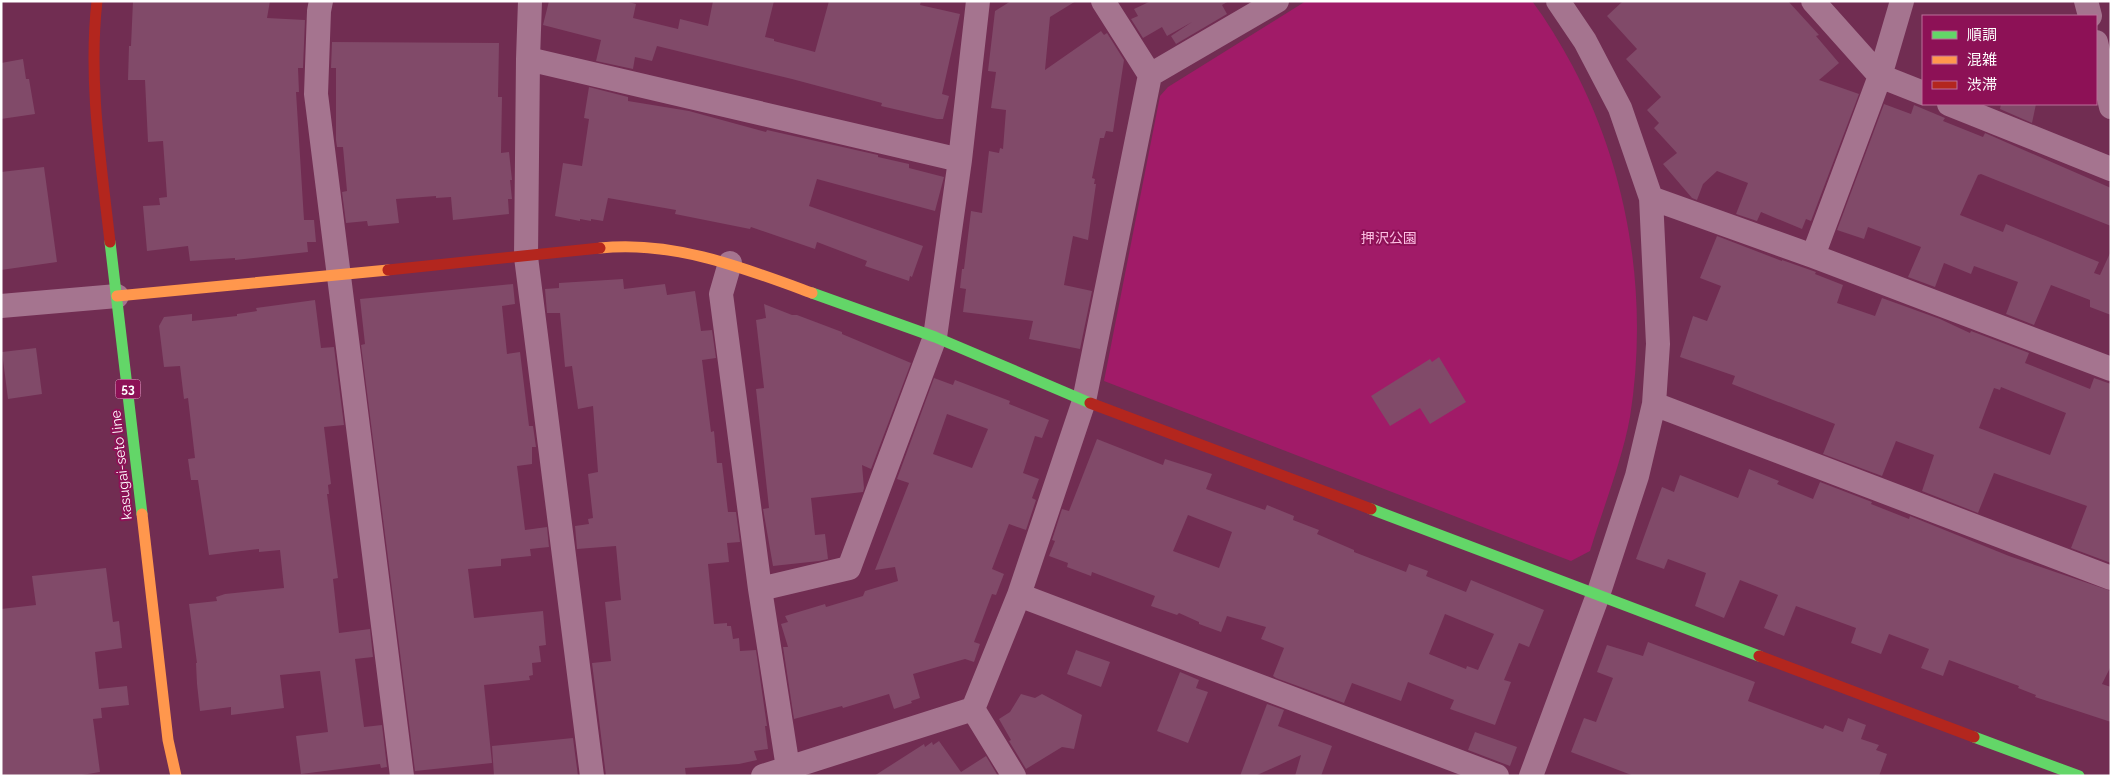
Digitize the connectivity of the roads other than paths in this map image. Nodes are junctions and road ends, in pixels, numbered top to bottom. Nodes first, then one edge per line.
1 (97, 1) edge
2 (322, 1) edge
3 (530, 1) edge
4 (978, 1) edge
5 (1104, 1) edge
6 (1277, 1) edge
7 (1558, 1) edge
8 (1813, 1) edge
9 (1902, 1) edge
10 (2086, 1) edge
11 (2090, 15) edge
12 (2097, 46) edge
13 (528, 59) junction
14 (1150, 75) junction
15 (1880, 76) junction
16 (1922, 93) edge
17 (1951, 105) edge
18 (2111, 107) edge
19 (960, 160) junction
20 (2111, 169) edge
21 (1651, 198) junction
22 (1813, 256) junction
23 (526, 257) junction
24 (730, 263) junction
25 (339, 275) junction
26 (118, 296) junction
27 (1, 306) edge
28 (935, 337) junction
29 (2111, 369) edge
30 (1084, 401) junction
31 (1654, 404) junction
32 (2111, 578) edge
33 (760, 589) junction
34 (1019, 595) junction
35 (1598, 595) junction
36 (973, 710) junction
37 (790, 772) edge
38 (176, 776) edge
39 (402, 776) edge
40 (592, 776) edge
41 (763, 776) edge
42 (1014, 776) edge
43 (1497, 776) edge
44 (1531, 776) edge
45 (2079, 776) edge

1 - 26 street, kasugai-seto line / 53
2 - 25 street
3 - 13 street
4 - 19 street
5 - 14 street
6 - 14 street
7 - 21 street
8 - 15 street
9 - 15 street
10 - 11 street
12 - 18 street
13 - 19 street
13 - 23 street
14 - 30 street
15 - 16 street
15 - 22 street
17 - 20 street
19 - 28 street
21 - 22 street
21 - 31 street
22 - 29 street
23 - 24 street
23 - 25 street
23 - 40 street
24 - 28 street
24 - 33 street
25 - 26 street
25 - 39 street
26 - 27 street
26 - 38 street, kasugai-seto line / 53
28 - 30 street
28 - 33 street
30 - 34 street
30 - 35 street
31 - 32 street
31 - 35 street
33 - 37 street
34 - 36 street
34 - 43 street
35 - 44 street
35 - 45 street
36 - 37 street
36 - 42 street
37 - 41 street

